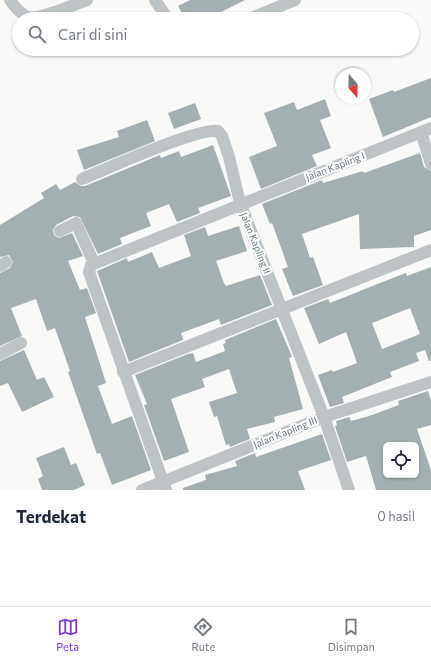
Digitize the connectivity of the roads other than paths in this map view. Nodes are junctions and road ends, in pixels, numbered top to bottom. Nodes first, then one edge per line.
1 (10, 0) edge
2 (87, 0) edge
3 (155, 0) edge
4 (295, 0) edge
5 (21, 12) edge
6 (53, 12) edge
7 (163, 12) edge
8 (266, 12) edge
9 (426, 130) edge
10 (431, 164) edge
11 (82, 179) dead end
12 (240, 203) junction
13 (60, 232) dead end
14 (431, 250) edge
15 (94, 263) junction
16 (281, 308) junction
17 (21, 343) dead end
18 (0, 354) edge
19 (123, 372) junction
20 (431, 384) edge
21 (324, 417) junction
22 (165, 486) edge
23 (142, 490) edge
24 (349, 490) edge

1 - 5 street
2 - 6 street
3 - 7 street
4 - 8 street
9 - 10 street
9 - 12 street, Jalan Kapling I
11 - 12 street, Jalan Kapling II
12 - 15 street, Jalan Kapling I
12 - 16 street, Jalan Kapling II
13 - 15 street
14 - 16 street
15 - 19 street
16 - 19 street
16 - 21 street, Jalan Kapling II
17 - 18 street
19 - 22 street
20 - 21 street, Jalan Kapling III
21 - 22 street, Jalan Kapling III
21 - 24 street, Jalan Kapling II
22 - 23 street, Jalan Kapling III

